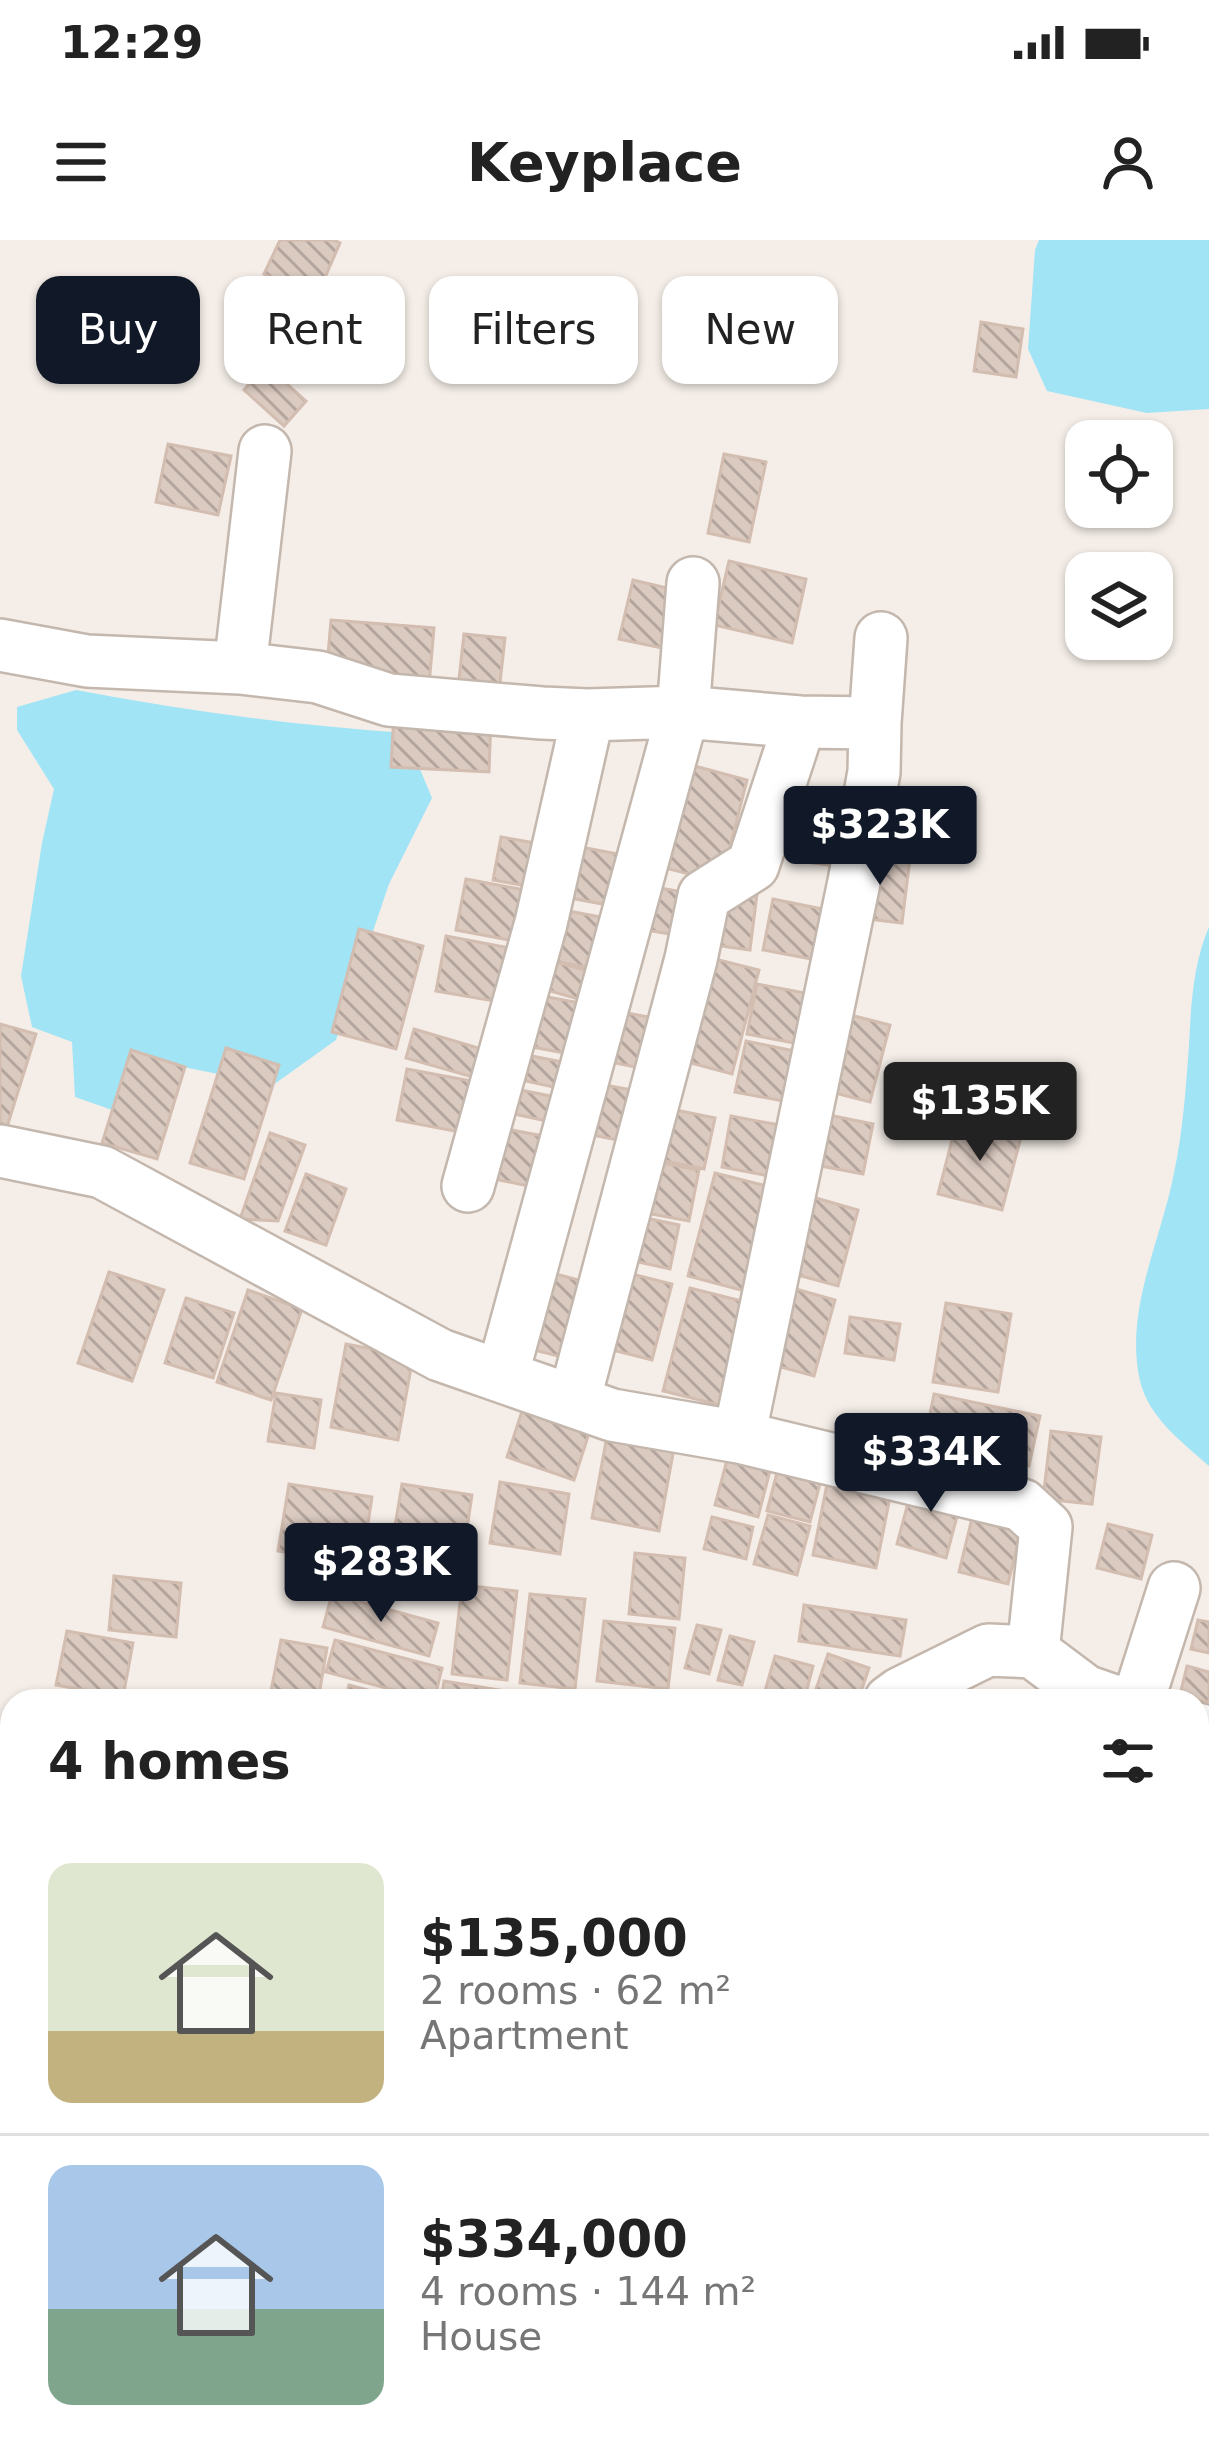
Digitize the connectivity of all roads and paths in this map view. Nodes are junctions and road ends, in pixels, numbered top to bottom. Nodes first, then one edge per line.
1 (265, 451) dead end
2 (692, 583) dead end
3 (880, 638) dead end
4 (0, 645) edge
5 (240, 668) junction
6 (683, 712) junction
7 (588, 715) junction
8 (800, 722) junction
9 (874, 724) junction
10 (0, 1151) edge
11 (468, 1186) dead end
12 (502, 1376) junction
13 (574, 1401) junction
14 (739, 1437) junction
15 (1174, 1588) dead end
16 (1034, 1652) junction
17 (909, 1689) edge
18 (1082, 1689) edge
19 (1142, 1689) edge

1 - 5 street
2 - 6 street
3 - 9 street
4 - 5 street
5 - 7 street
6 - 7 street
6 - 8 street
6 - 12 street
7 - 11 street
8 - 9 street
8 - 13 street
9 - 14 street
10 - 12 street
12 - 13 street
13 - 14 street
14 - 16 street
15 - 19 street
16 - 17 street
16 - 18 street

